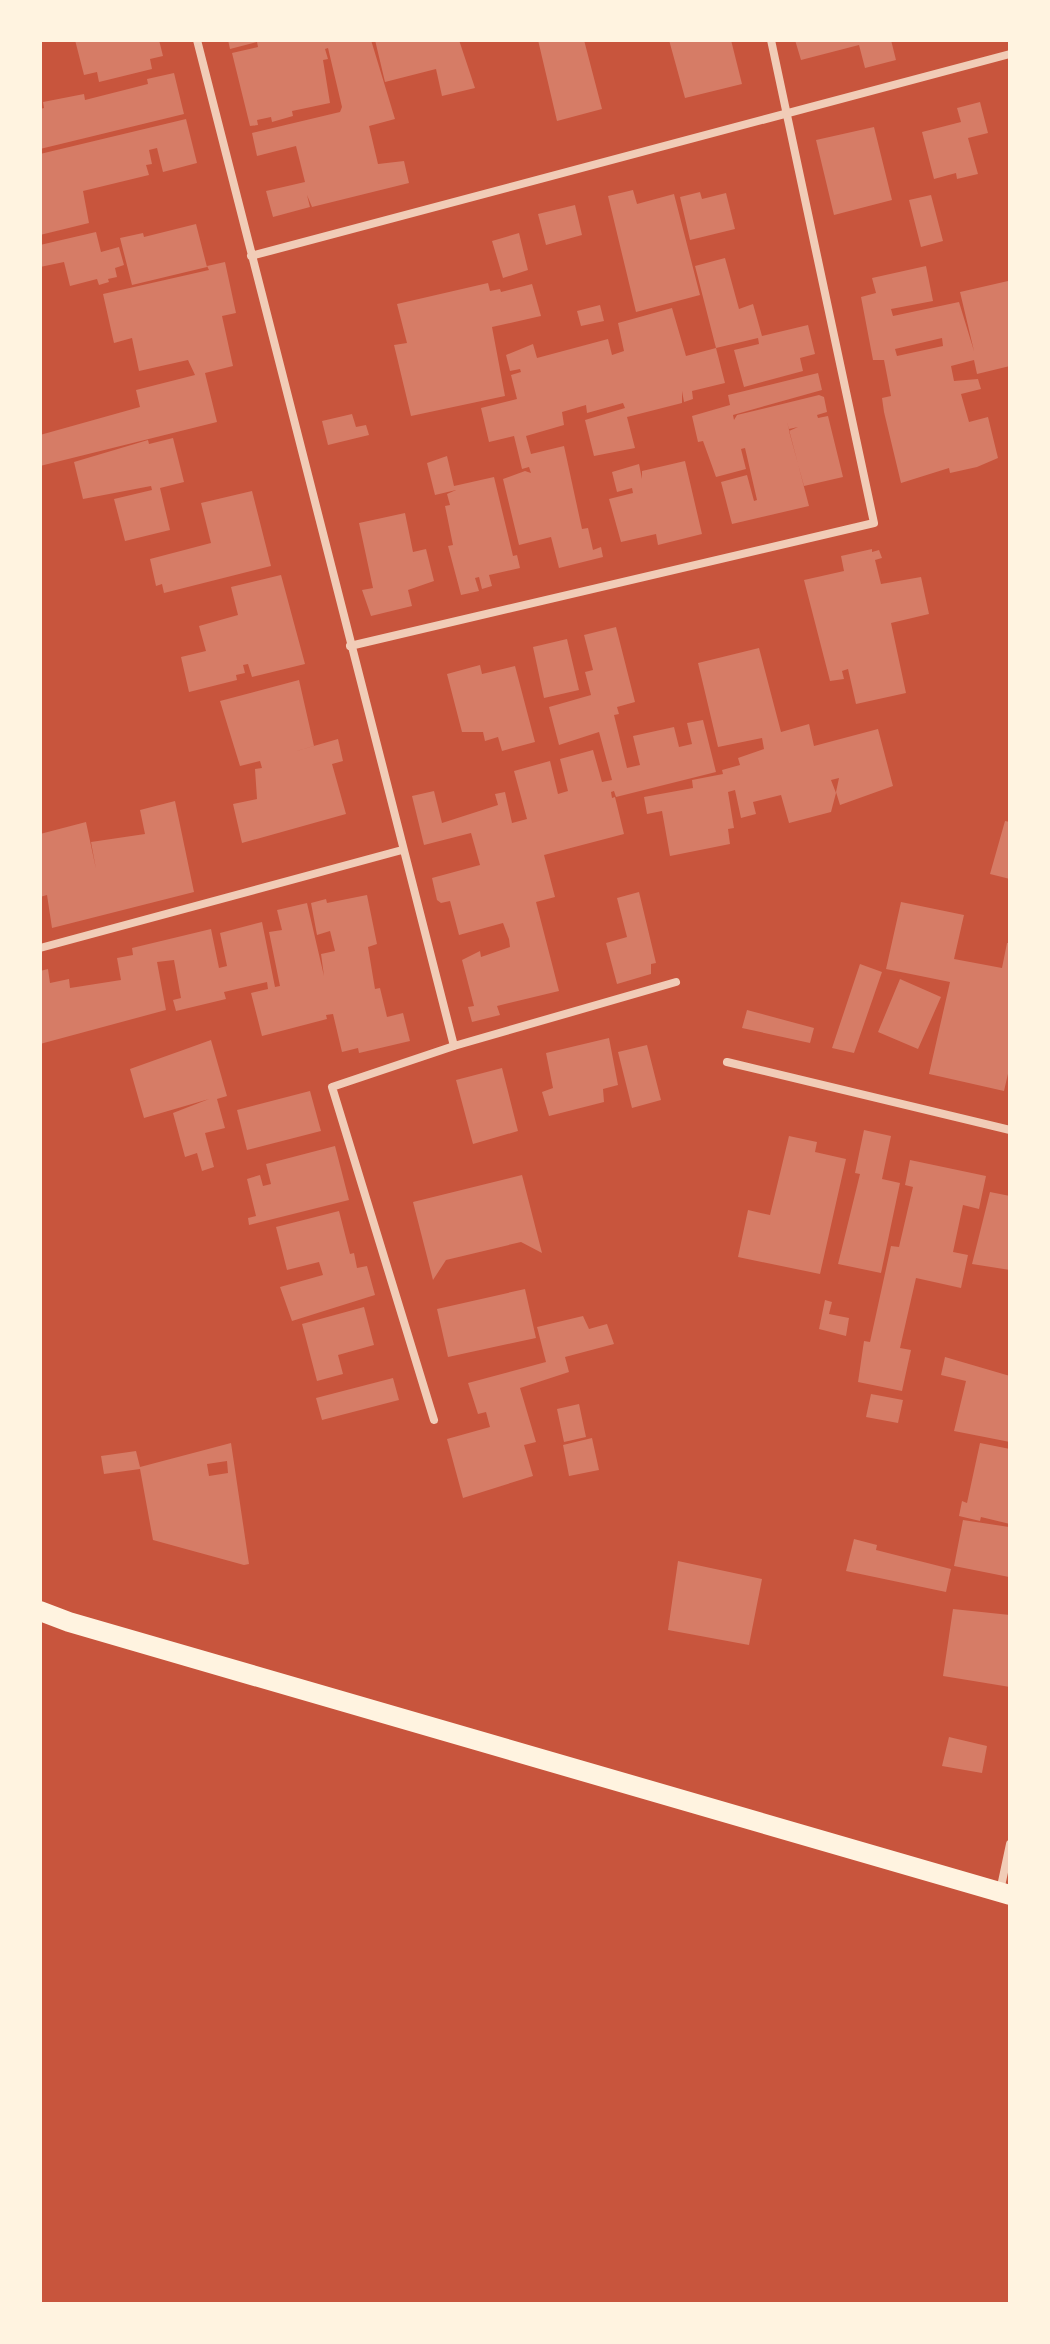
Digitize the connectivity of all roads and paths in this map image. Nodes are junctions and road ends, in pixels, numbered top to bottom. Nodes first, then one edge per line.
1 (197, 40) edge
2 (771, 40) edge
3 (1010, 54) edge
4 (788, 111) junction
5 (251, 256) junction
6 (350, 646) junction
7 (402, 850) junction
8 (40, 948) edge
9 (676, 982) dead end
10 (454, 1046) junction
11 (727, 1062) dead end
12 (1010, 1130) edge
13 (434, 1420) dead end
14 (40, 1611) edge
15 (69, 1622) junction
16 (40, 1625) edge
17 (1010, 1844) edge
18 (1005, 1893) edge

1 - 5 street
2 - 4 street
3 - 4 street
4 - 5 street
4 - 6 street
5 - 6 street
6 - 7 street
7 - 8 street
7 - 10 street
9 - 10 street
10 - 13 street
11 - 12 street
14 - 15 main road
15 - 16 main road
15 - 18 main road
17 - 18 street

